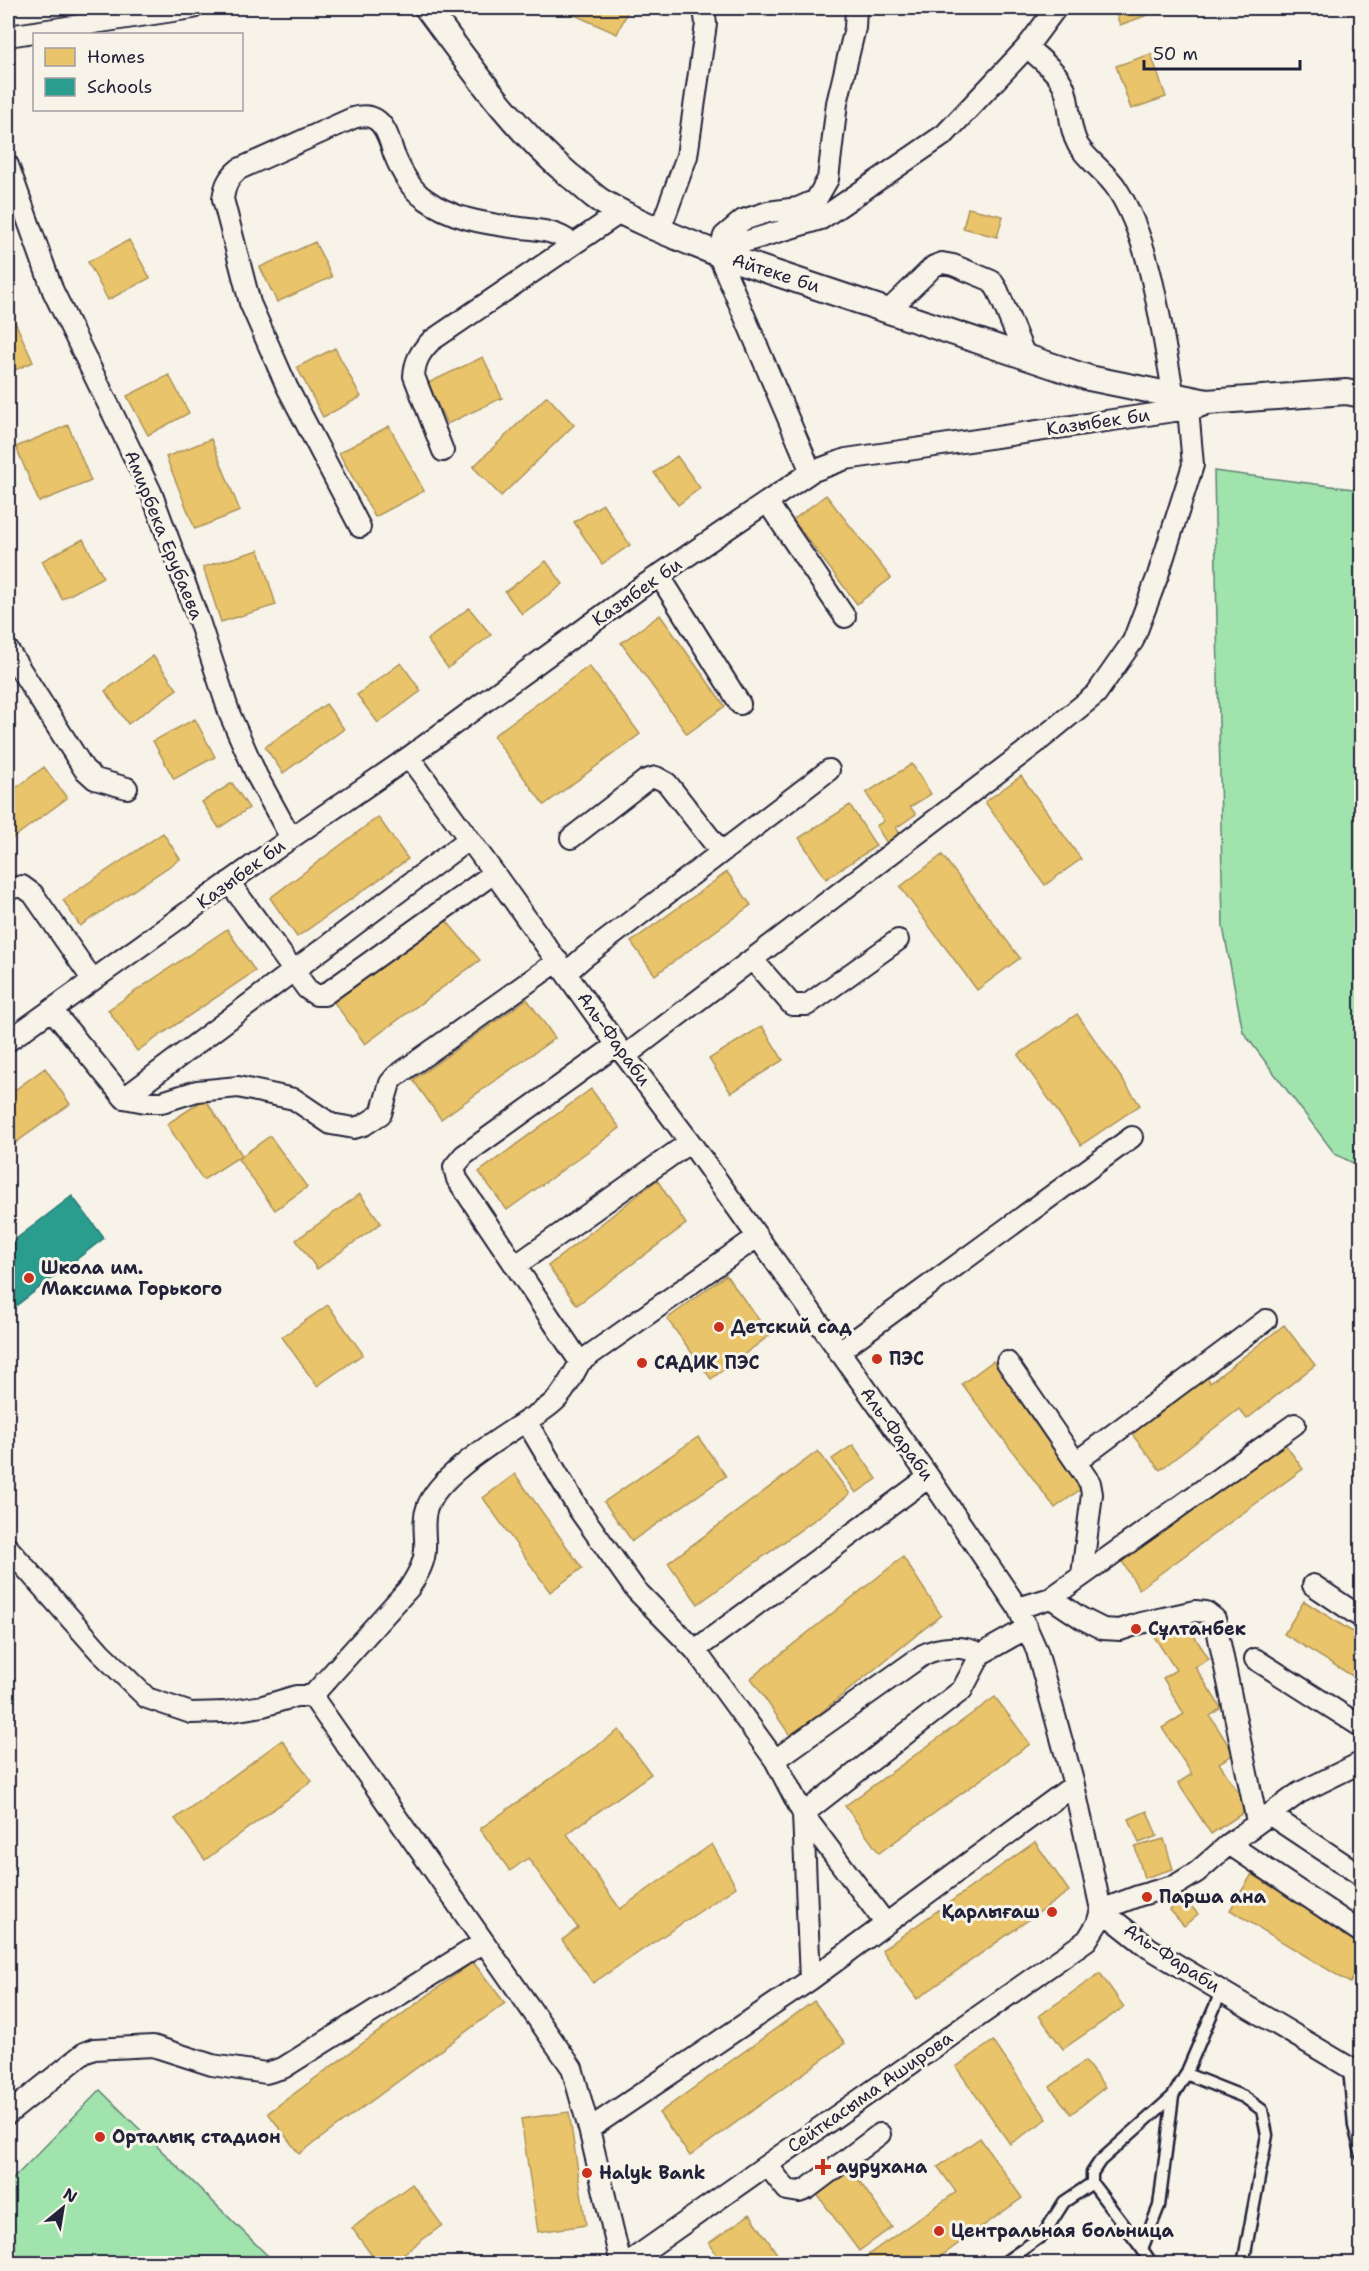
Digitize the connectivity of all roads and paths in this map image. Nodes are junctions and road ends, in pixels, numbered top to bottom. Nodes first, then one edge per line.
1 (193, 8) edge
2 (427, 8) edge
3 (704, 8) edge
4 (856, 8) edge
5 (1056, 8) edge
6 (8, 36) edge
7 (1027, 47) junction
8 (8, 165) edge
9 (621, 212) junction
10 (660, 230) junction
11 (573, 244) junction
12 (720, 251) junction
13 (890, 310) junction
14 (1025, 356) junction
15 (1356, 389) edge
16 (1189, 402) junction
17 (443, 451) dead end
18 (811, 472) junction
19 (767, 502) junction
20 (360, 527) dead end
21 (659, 575) junction
22 (845, 617) dead end
23 (8, 650) edge
24 (740, 704) dead end
25 (409, 757) junction
26 (829, 770) dead end
27 (126, 788) dead end
28 (291, 838) junction
29 (571, 838) dead end
30 (469, 839) junction
31 (721, 852) junction
32 (494, 873) junction
33 (229, 882) junction
34 (8, 889) edge
35 (898, 940) dead end
36 (752, 959) junction
37 (562, 967) junction
38 (292, 971) junction
39 (92, 979) junction
40 (52, 1010) junction
41 (8, 1041) edge
42 (621, 1050) junction
43 (123, 1098) junction
44 (1132, 1137) dead end
45 (690, 1142) junction
46 (757, 1237) junction
47 (515, 1266) junction
48 (1266, 1320) dead end
49 (838, 1352) junction
50 (580, 1362) junction
51 (1007, 1362) dead end
52 (526, 1421) junction
53 (1294, 1424) dead end
54 (1076, 1462) junction
55 (929, 1478) junction
56 (8, 1548) edge
57 (1082, 1575) junction
58 (1312, 1585) dead end
59 (1051, 1598) junction
60 (1018, 1608) junction
61 (1362, 1618) edge
62 (1027, 1628) junction
63 (695, 1650) junction
64 (981, 1654) junction
65 (1255, 1659) dead end
66 (312, 1696) junction
67 (1362, 1727) edge
68 (775, 1760) junction
69 (1357, 1770) edge
70 (1074, 1785) junction
71 (803, 1814) junction
72 (1263, 1818) junction
73 (1229, 1844) junction
74 (1362, 1876) edge
75 (1101, 1910) junction
76 (886, 1924) junction
77 (1362, 1933) edge
78 (484, 1942) junction
79 (810, 1980) junction
80 (1222, 1990) junction
81 (1355, 2071) edge
82 (1186, 2074) junction
83 (1173, 2096) junction
84 (8, 2114) edge
85 (589, 2129) junction
86 (880, 2134) dead end
87 (1362, 2156) edge
88 (767, 2164) junction
89 (1092, 2183) junction
90 (1142, 2249) junction
91 (621, 2264) edge
92 (626, 2264) edge
93 (1002, 2264) edge
94 (1152, 2264) edge
95 (1243, 2264) edge

1 - 6 street
2 - 9 street, Айтеке би
3 - 10 street
4 - 12 street
5 - 7 street
7 - 12 street
7 - 16 street
8 - 28 street, Амирбека Ерубаева
9 - 10 street, Айтеке би
9 - 11 street
10 - 12 street, Айтеке би
11 - 17 street
11 - 20 street
12 - 13 street, Айтеке би
12 - 18 street
13 - 14 street, Айтеке би
13 - 14 street
14 - 16 street, Айтеке би
15 - 16 street, Казыбек би
16 - 18 street, Казыбек би
16 - 36 street
18 - 19 street, Казыбек би
19 - 21 street, Казыбек би
19 - 22 street
21 - 24 street
21 - 25 street, Казыбек би
23 - 27 street
25 - 28 street, Казыбек би
25 - 30 street, Аль-Фараби
26 - 31 street
28 - 33 street, Казыбек би
29 - 31 street
30 - 32 street, Аль-Фараби
30 - 38 street
31 - 37 street
32 - 37 street, Аль-Фараби
32 - 38 street
33 - 38 street
33 - 39 street, Казыбек би
34 - 39 street
35 - 36 street
36 - 42 street
37 - 42 street, Аль-Фараби
37 - 43 street
38 - 43 street
39 - 40 street, Казыбек би
40 - 41 street, Казыбек би
40 - 43 street
42 - 45 street, Аль-Фараби
42 - 47 street
44 - 49 street
45 - 46 street, Аль-Фараби
45 - 47 street
46 - 49 street, Аль-Фараби
46 - 50 street
47 - 50 street
48 - 54 street
49 - 55 street, Аль-Фараби
50 - 52 street
51 - 54 street
52 - 63 street
52 - 66 street
53 - 57 street
54 - 57 street
55 - 60 street, Аль-Фараби
55 - 63 street
56 - 66 street
57 - 59 street
58 - 61 street
59 - 60 street
59 - 72 street
60 - 62 street, Аль-Фараби
62 - 64 street
62 - 70 street, Аль-Фараби
63 - 68 street
64 - 68 street
64 - 71 street
65 - 67 street
66 - 78 street
68 - 71 street
69 - 72 street
70 - 75 street, Аль-Фараби
70 - 76 street
71 - 76 street
71 - 79 street
72 - 73 street
72 - 74 street
73 - 75 street
73 - 77 street
75 - 80 street, Аль-Фараби
75 - 88 street, Сейткасыма Аширова
76 - 79 street
78 - 84 street
78 - 85 street
79 - 85 street
80 - 81 street, Аль-Фараби
80 - 82 lane
81 - 87 lane
82 - 83 lane
82 - 95 lane
83 - 89 lane
83 - 90 lane
85 - 91 street
86 - 88 street
88 - 92 street, Сейткасыма Аширова
89 - 90 lane
89 - 93 lane
90 - 94 lane

